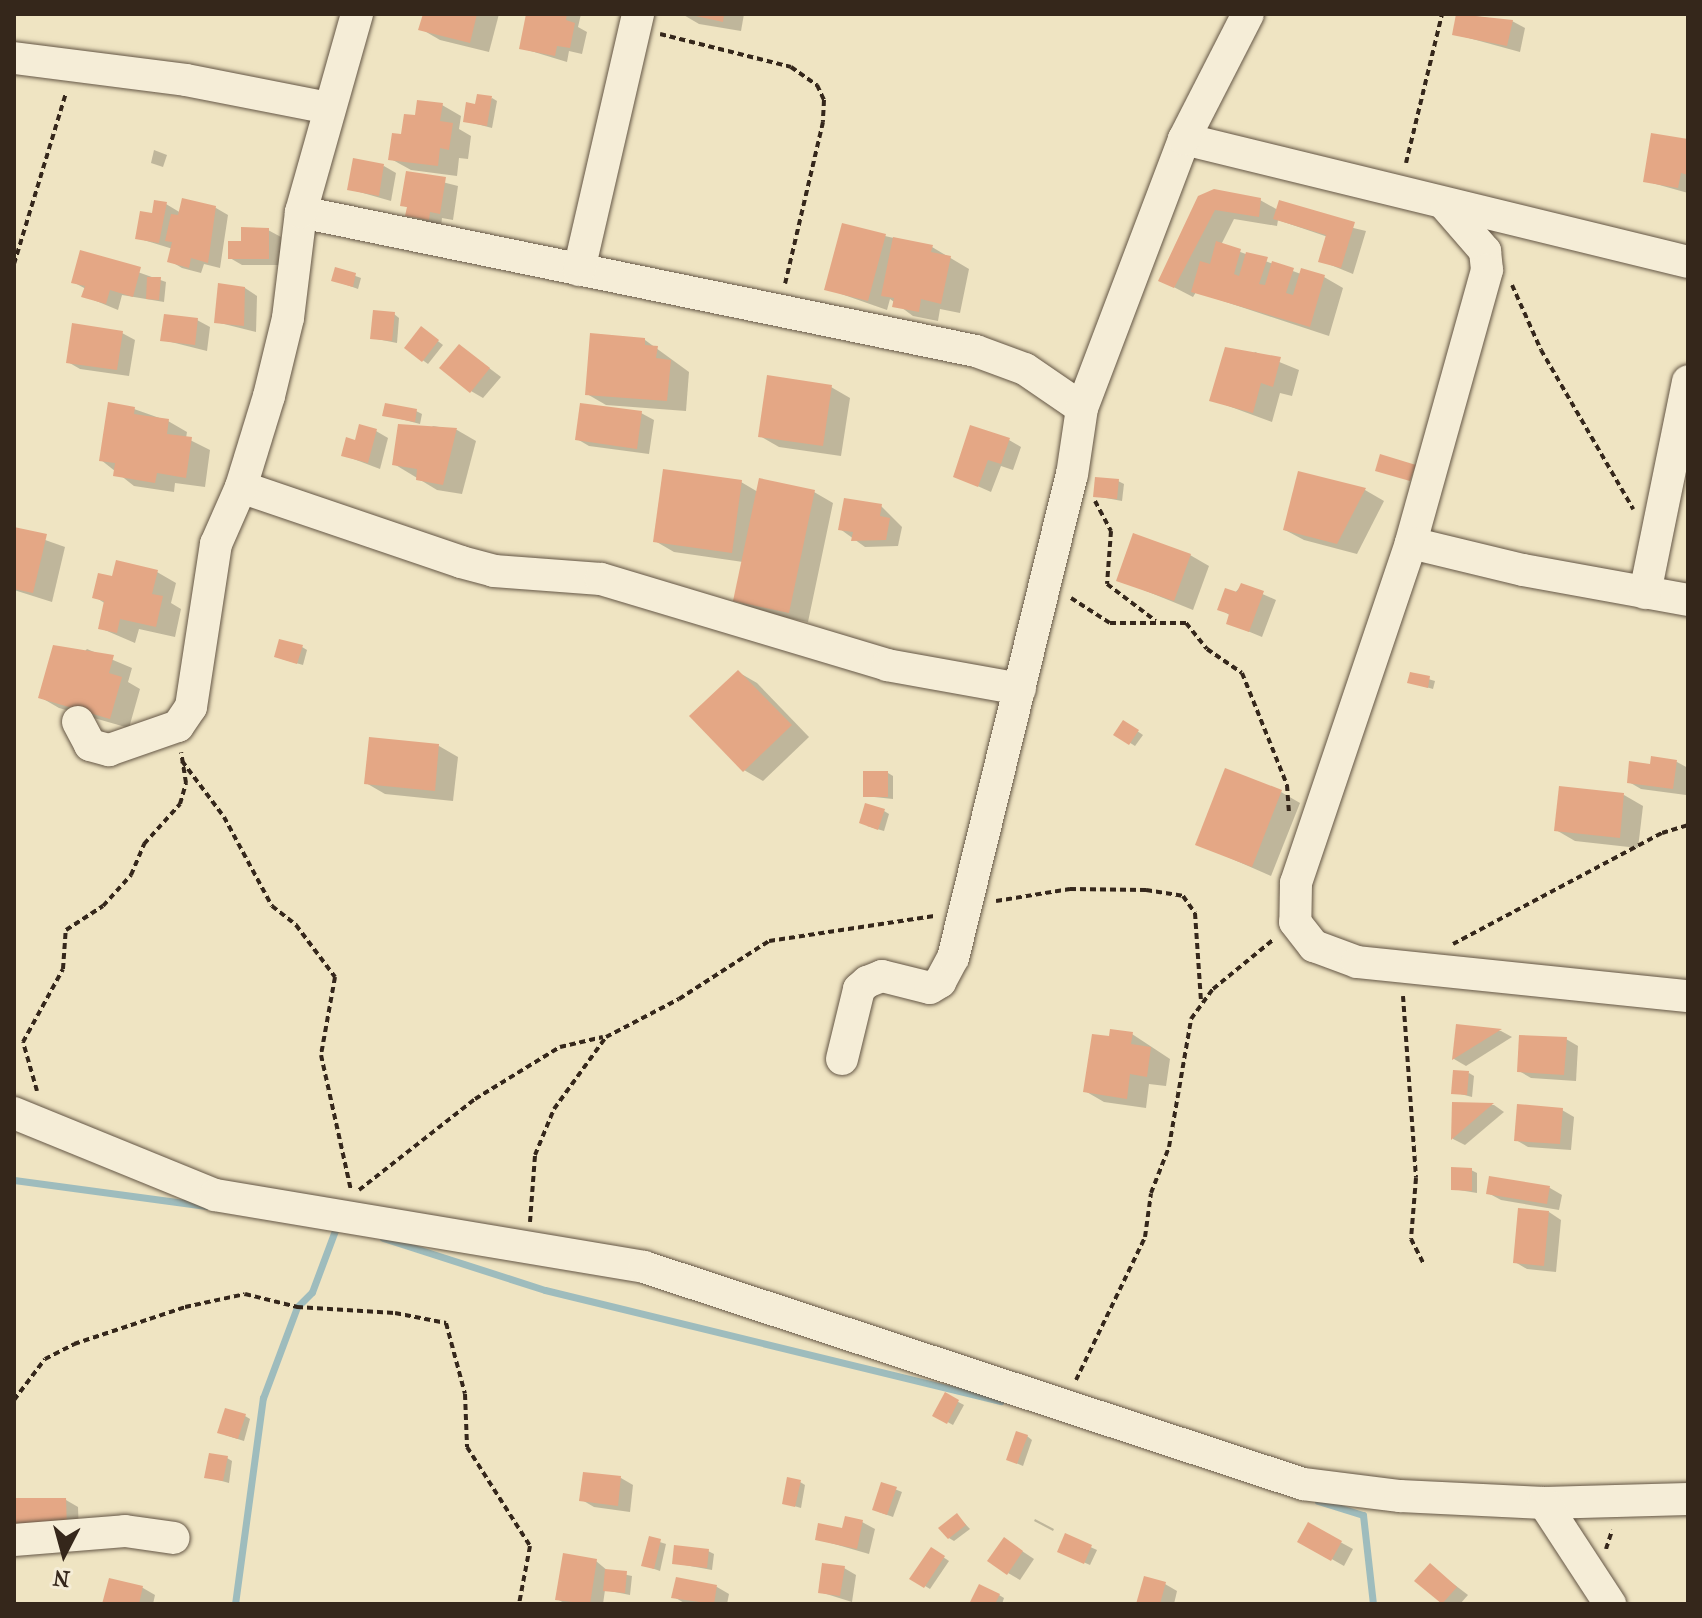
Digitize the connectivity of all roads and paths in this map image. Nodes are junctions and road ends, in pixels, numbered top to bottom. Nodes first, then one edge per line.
1 (357, 14) edge
2 (1248, 14) edge
3 (1442, 14) edge
4 (636, 21) edge
5 (14, 58) edge
6 (78, 65) junction
7 (329, 108) junction
8 (1184, 139) junction
9 (1398, 193) junction
10 (1446, 206) junction
11 (301, 212) junction
12 (1485, 251) junction
13 (1688, 262) edge
14 (14, 264) edge
15 (579, 270) junction
16 (778, 312) junction
17 (1688, 381) edge
18 (1082, 408) junction
19 (1072, 475) junction
20 (241, 487) junction
21 (1411, 543) junction
22 (1656, 545) junction
23 (1047, 581) junction
24 (1645, 593) junction
25 (1688, 600) edge
26 (1156, 621) junction
27 (1020, 689) junction
28 (78, 722) dead end
29 (178, 726) junction
30 (182, 761) junction
31 (1688, 825) edge
32 (1290, 827) dead end
33 (966, 906) junction
34 (1295, 922) junction
35 (1449, 946) dead end
36 (1393, 967) junction
37 (1688, 996) edge
38 (1201, 1002) junction
39 (606, 1037) junction
40 (842, 1059) dead end
41 (14, 1113) edge
42 (53, 1129) junction
43 (528, 1246) junction
44 (1424, 1264) dead end
45 (14, 1400) edge
46 (1062, 1408) junction
47 (1688, 1499) edge
48 (1630, 1501) junction
49 (1544, 1503) junction
50 (174, 1538) dead end
51 (14, 1540) edge
52 (1604, 1596) edge
53 (519, 1604) edge

1 - 7 street
2 - 8 street
3 - 9 path
4 - 15 street
4 - 16 path
5 - 6 street
6 - 7 street
6 - 14 path
7 - 11 street
8 - 9 street
8 - 18 street
9 - 10 street
10 - 12 street
10 - 13 street
11 - 15 street
11 - 20 street
12 - 21 street
12 - 22 path
15 - 16 street
16 - 18 street
17 - 22 street
18 - 19 street
19 - 23 street
19 - 26 path
20 - 27 street
20 - 29 street
21 - 24 street
21 - 34 street
22 - 24 street
23 - 26 path
23 - 27 street
24 - 25 street
26 - 32 path
27 - 33 street
28 - 29 street
29 - 30 path
30 - 39 path
30 - 42 path
31 - 35 path
33 - 38 path
33 - 39 path
33 - 40 street
34 - 36 street
34 - 38 path
36 - 37 street
36 - 44 path
38 - 46 path
39 - 43 path
41 - 42 street
42 - 43 street
43 - 46 street
45 - 53 path
46 - 49 street
47 - 48 street
48 - 49 street
48 - 52 path
49 - 52 street
50 - 51 street

